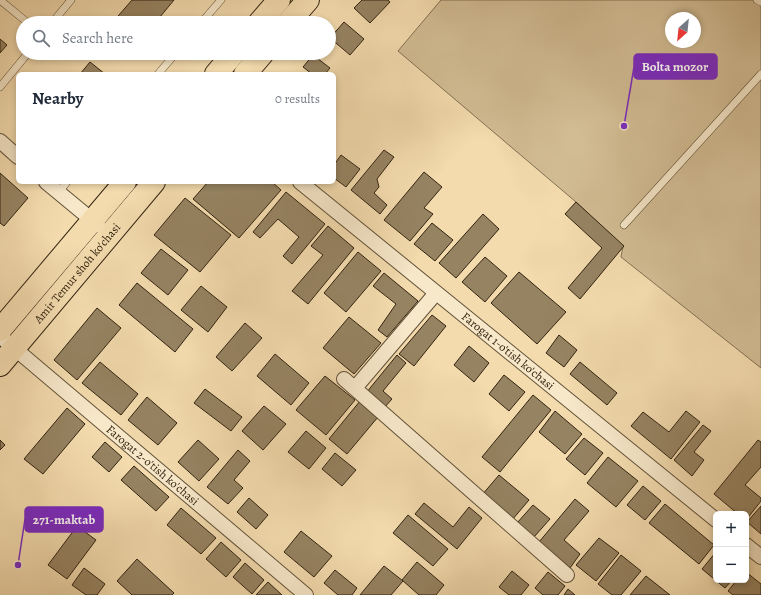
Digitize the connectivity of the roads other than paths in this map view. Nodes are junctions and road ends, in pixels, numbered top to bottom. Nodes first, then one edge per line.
1 (0, 0) edge
2 (71, 0) edge
3 (221, 0) edge
4 (279, 0) edge
5 (308, 0) edge
6 (757, 0) edge
7 (761, 2) edge
8 (19, 16) edge
9 (58, 16) edge
10 (207, 16) edge
11 (265, 16) edge
12 (294, 16) edge
13 (22, 60) edge
14 (170, 60) edge
15 (228, 60) edge
16 (257, 60) edge
17 (160, 72) edge
18 (218, 72) edge
19 (248, 72) edge
20 (761, 74) edge
21 (0, 87) edge
22 (0, 141) edge
23 (16, 155) edge
24 (52, 184) edge
25 (123, 184) edge
26 (152, 184) edge
27 (302, 184) edge
28 (62, 187) edge
29 (92, 221) junction
30 (624, 225) dead end
31 (109, 235) junction
32 (436, 292) junction
33 (0, 330) edge
34 (7, 342) edge
35 (0, 365) edge
36 (344, 379) dead end
37 (355, 388) junction
38 (713, 518) edge
39 (748, 547) edge
40 (761, 557) edge
41 (567, 575) dead end
42 (306, 595) edge

1 - 8 lane
2 - 9 lane
3 - 10 lane
4 - 11 main road
5 - 12 main road
6 - 7 lane
13 - 21 lane
14 - 17 lane
15 - 18 main road
16 - 19 main road
20 - 30 lane
22 - 23 street
24 - 28 street
25 - 29 main road, Amir Temur shoh ko'chasi
26 - 31 main road, Amir Temur shoh ko'chasi
27 - 32 street, Farogat 1-o'tish ko'chasi
28 - 29 street
29 - 31 street
29 - 33 main road, Amir Temur shoh ko'chasi
31 - 34 main road, Amir Temur shoh ko'chasi
32 - 37 street
32 - 38 street, Farogat 1-o'tish ko'chasi
34 - 35 main road, Amir Temur shoh ko'chasi
34 - 42 street, Farogat 2-o'tish ko'chasi
36 - 37 street
37 - 41 street
39 - 40 street

